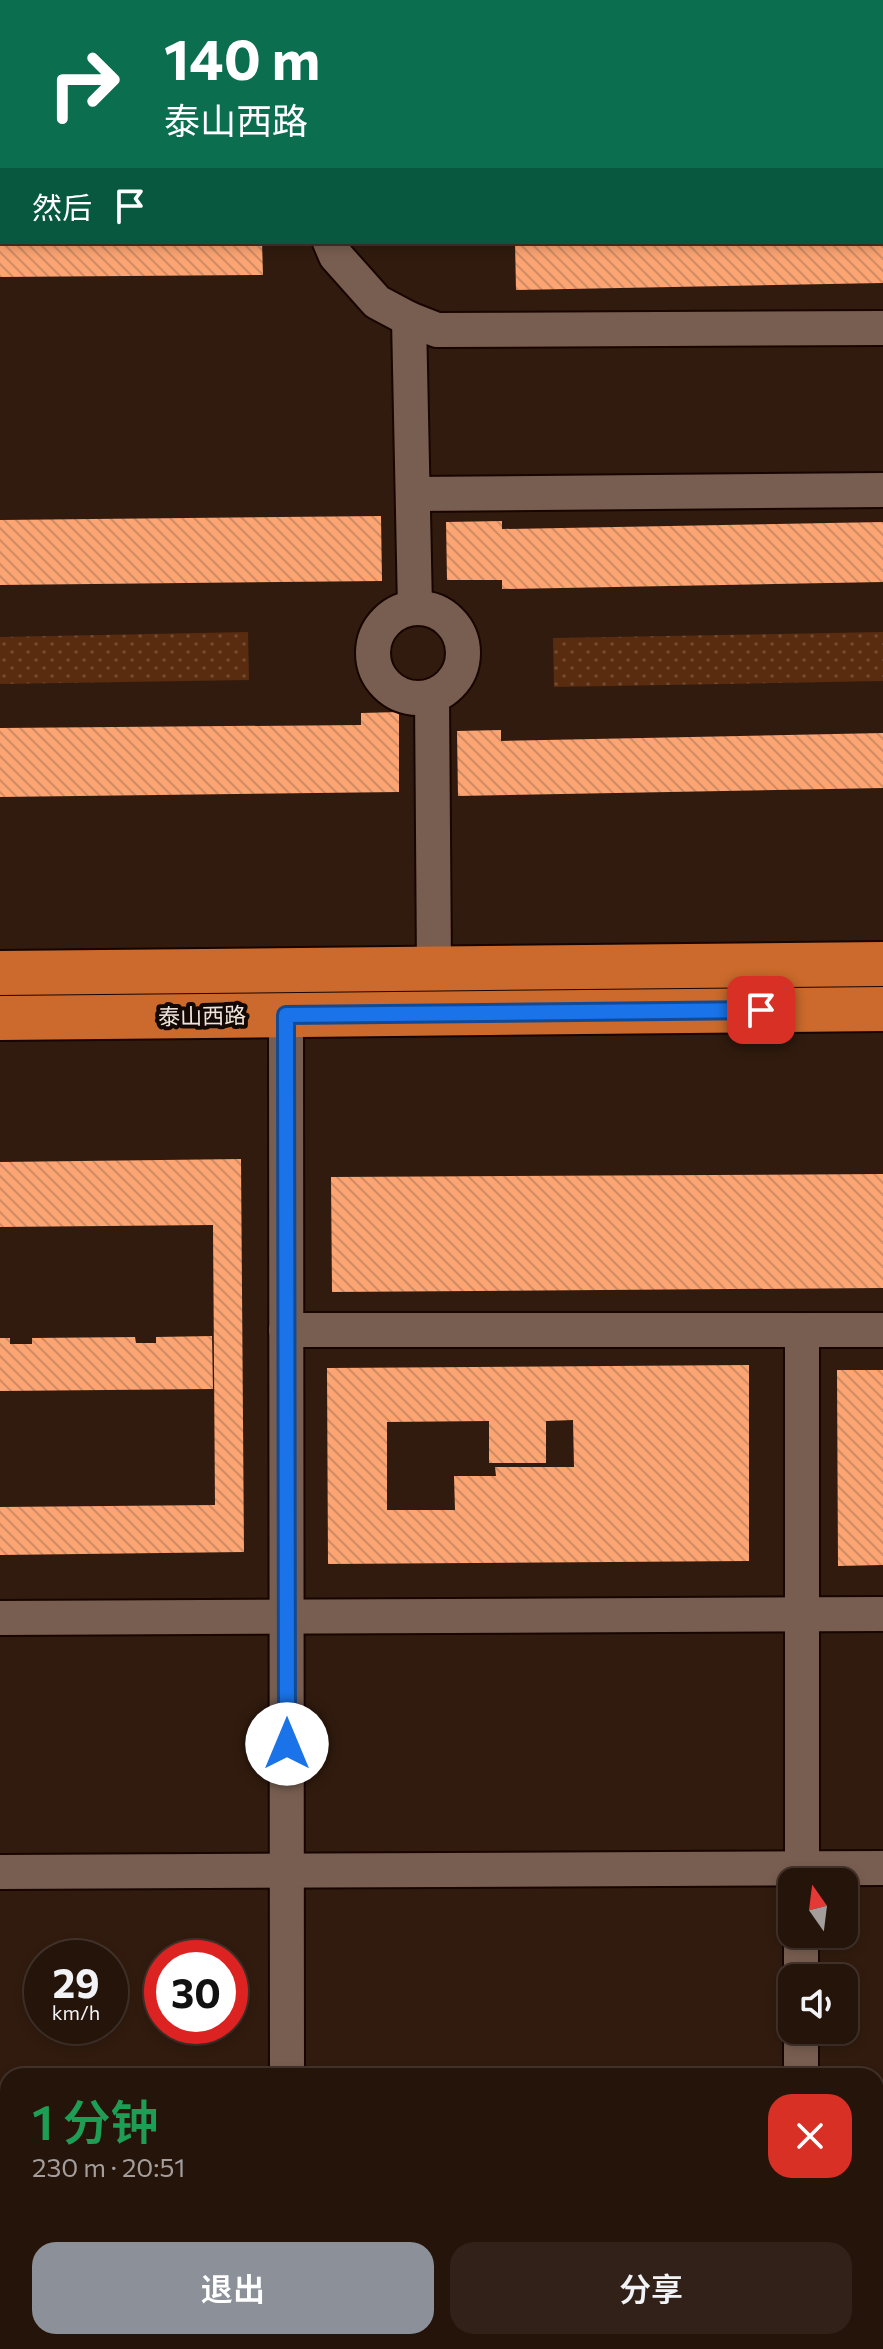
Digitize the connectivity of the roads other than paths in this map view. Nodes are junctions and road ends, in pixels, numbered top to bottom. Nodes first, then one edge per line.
1 (331, 244) edge
2 (409, 319) junction
3 (883, 328) edge
4 (883, 490) edge
5 (413, 494) junction
6 (415, 608) junction
7 (432, 696) junction
8 (883, 964) edge
9 (434, 969) junction
10 (0, 973) edge
11 (883, 1009) edge
12 (286, 1015) junction
13 (0, 1018) edge
14 (286, 1330) junction
15 (802, 1330) junction
16 (883, 1330) edge
17 (802, 1614) junction
18 (883, 1614) edge
19 (287, 1617) junction
20 (0, 1618) edge
21 (802, 1868) edge
22 (883, 1868) edge
23 (858, 1870) edge
24 (287, 1871) junction
25 (0, 1872) edge
26 (778, 1875) edge
27 (801, 2044) edge
28 (287, 2068) edge
29 (801, 2068) edge

1 - 2 street
2 - 3 street
2 - 5 street
4 - 5 street
5 - 6 street
6 - 7 street
6 - 7 street
7 - 9 street
8 - 9 highway, 泰山西路
9 - 10 highway, 泰山西路
11 - 12 highway, 泰山西路
12 - 13 highway, 泰山西路
12 - 14 street
14 - 15 street
14 - 19 street
15 - 16 street
15 - 17 street
17 - 18 street
17 - 19 street
17 - 21 street
19 - 20 street
19 - 24 street
22 - 23 street
24 - 25 street
24 - 26 street
24 - 28 street
27 - 29 street

